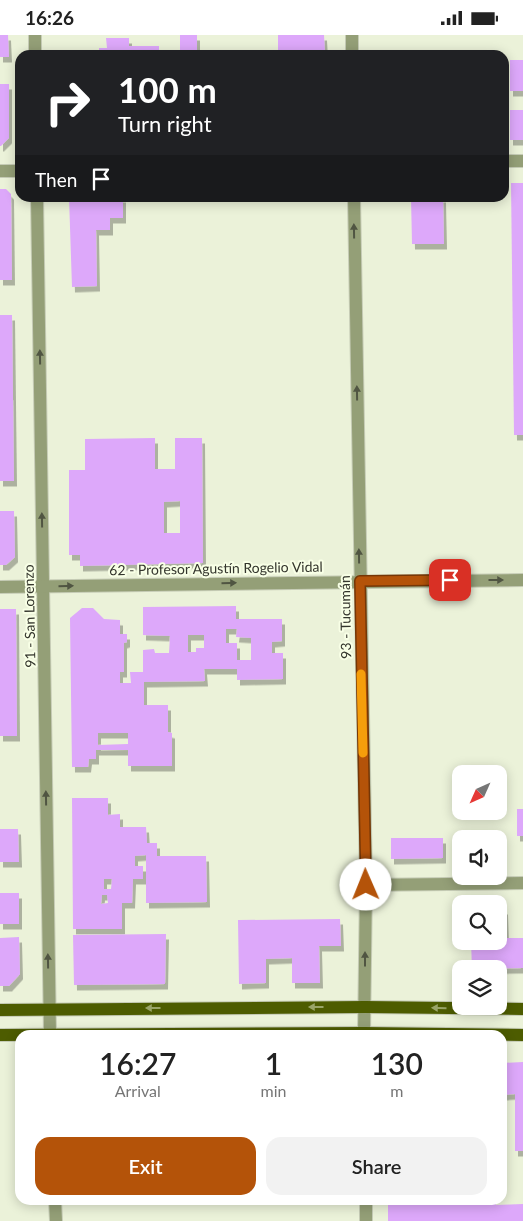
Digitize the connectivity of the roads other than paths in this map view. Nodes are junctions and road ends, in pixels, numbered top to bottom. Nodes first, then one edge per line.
1 (35, 35) edge
2 (352, 35) edge
3 (35, 50) edge
4 (352, 50) edge
5 (509, 161) edge
6 (523, 161) edge
7 (0, 171) edge
8 (15, 171) edge
9 (37, 202) edge
10 (354, 202) edge
11 (523, 580) edge
12 (360, 581) junction
13 (43, 586) junction
14 (0, 587) edge
15 (523, 883) edge
16 (366, 885) junction
17 (365, 1007) junction
18 (49, 1009) junction
19 (523, 1009) edge
20 (0, 1010) edge
21 (50, 1030) edge
22 (364, 1030) edge
23 (0, 1035) edge
24 (15, 1035) edge
25 (507, 1035) edge
26 (523, 1035) edge
27 (55, 1205) edge
28 (366, 1205) edge
29 (56, 1221) edge
30 (366, 1221) edge

1 - 3 street
2 - 4 street
5 - 6 street
7 - 8 street
13 -> 9 street, 91 - San Lorenzo
12 -> 10 street, 93 - Tucumán
12 -> 11 street, 62 - Profesor Agustín Rogelio Vidal
13 -> 12 street, 62 - Profesor Agustín Rogelio Vidal
12 - 16 street, 93 - Tucumán
13 - 14 street, 62 - Profesor Agustín Rogelio Vidal
18 -> 13 street, 91 - San Lorenzo
15 - 16 street
17 -> 16 street, 93 - Tucumán
17 -> 18 main road
19 -> 17 main road
17 - 22 street, 93 - Tucumán
18 - 20 main road
18 - 21 street, 91 - San Lorenzo
23 - 24 main road
25 - 26 main road
27 - 29 street
28 - 30 street

